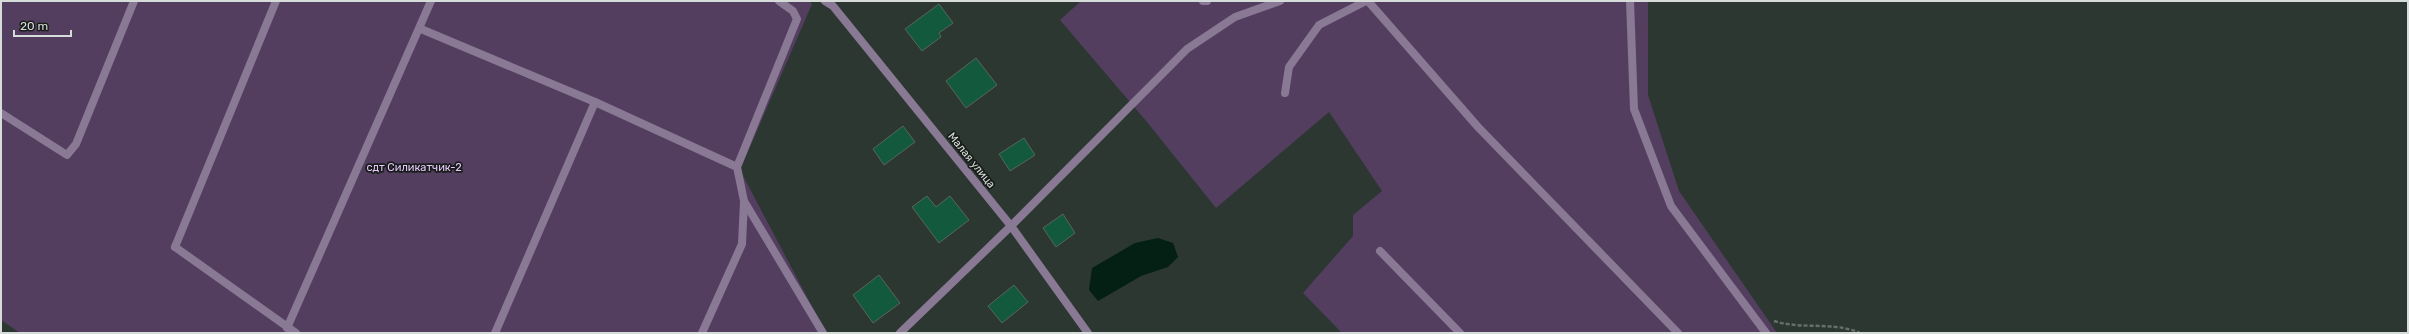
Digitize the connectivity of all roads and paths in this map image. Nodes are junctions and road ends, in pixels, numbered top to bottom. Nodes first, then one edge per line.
1 (134, 1) edge
2 (276, 1) edge
3 (431, 1) edge
4 (779, 1) edge
5 (825, 1) edge
6 (1203, 1) edge
7 (1207, 1) edge
8 (1280, 1) edge
9 (1367, 1) edge
10 (1630, 1) edge
11 (420, 29) junction
12 (1285, 93) dead end
13 (595, 102) junction
14 (1, 113) edge
15 (737, 167) junction
16 (744, 201) junction
17 (1011, 226) junction
18 (1380, 251) dead end
19 (1751, 313) junction
20 (287, 328) junction
21 (296, 333) edge
22 (495, 333) edge
23 (702, 333) edge
24 (823, 333) edge
25 (900, 333) edge
26 (1088, 333) edge
27 (1460, 333) edge
28 (1678, 333) edge
29 (1766, 333) edge
30 (1860, 333) edge

1 - 14 street
2 - 20 street
3 - 11 street
4 - 15 street
5 - 17 street, Малая улица
6 - 7 street
8 - 17 street
9 - 12 street
9 - 28 street
10 - 19 street
11 - 13 street
11 - 20 street
13 - 15 street
13 - 22 street
15 - 16 street
16 - 23 street
16 - 24 street
17 - 25 street
17 - 26 street, Малая улица
18 - 27 street
19 - 29 street
19 - 30 path
20 - 21 street

